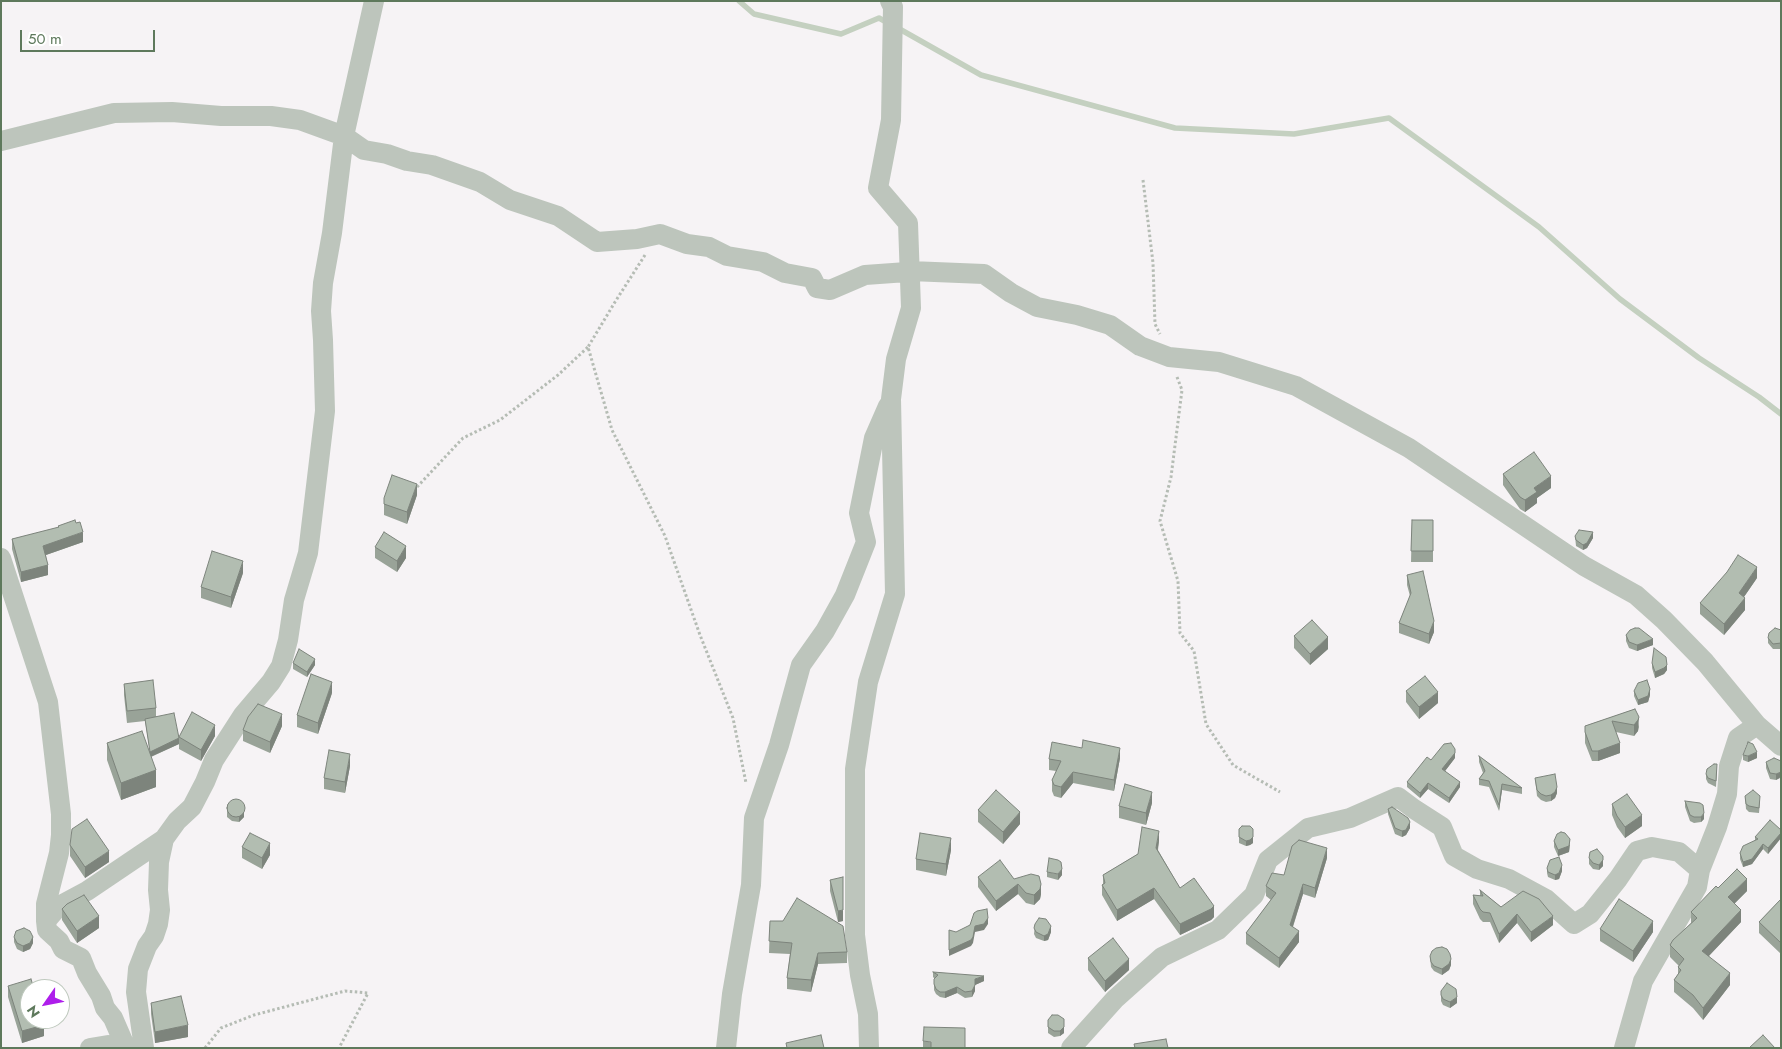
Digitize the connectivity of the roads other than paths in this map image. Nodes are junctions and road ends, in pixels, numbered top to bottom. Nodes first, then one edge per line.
1 (374, 1) edge
2 (890, 1) edge
3 (344, 136) junction
4 (1, 141) edge
5 (910, 271) junction
6 (891, 399) junction
7 (1, 558) edge
8 (1757, 724) junction
9 (1781, 746) edge
10 (164, 839) junction
11 (1700, 870) junction
12 (46, 921) junction
13 (90, 1048) edge
14 (118, 1048) edge
15 (126, 1048) edge
16 (144, 1048) edge
17 (726, 1048) edge
18 (869, 1048) edge
19 (1071, 1048) edge
20 (1624, 1048) edge

1 - 3 street
2 - 5 street
3 - 4 street
3 - 5 street
3 - 10 street
5 - 6 street
5 - 8 street
6 - 17 street
6 - 18 street
7 - 12 street
8 - 9 street
8 - 11 street
10 - 12 street
10 - 16 street
11 - 19 street
11 - 20 street
12 - 15 street
13 - 14 street

